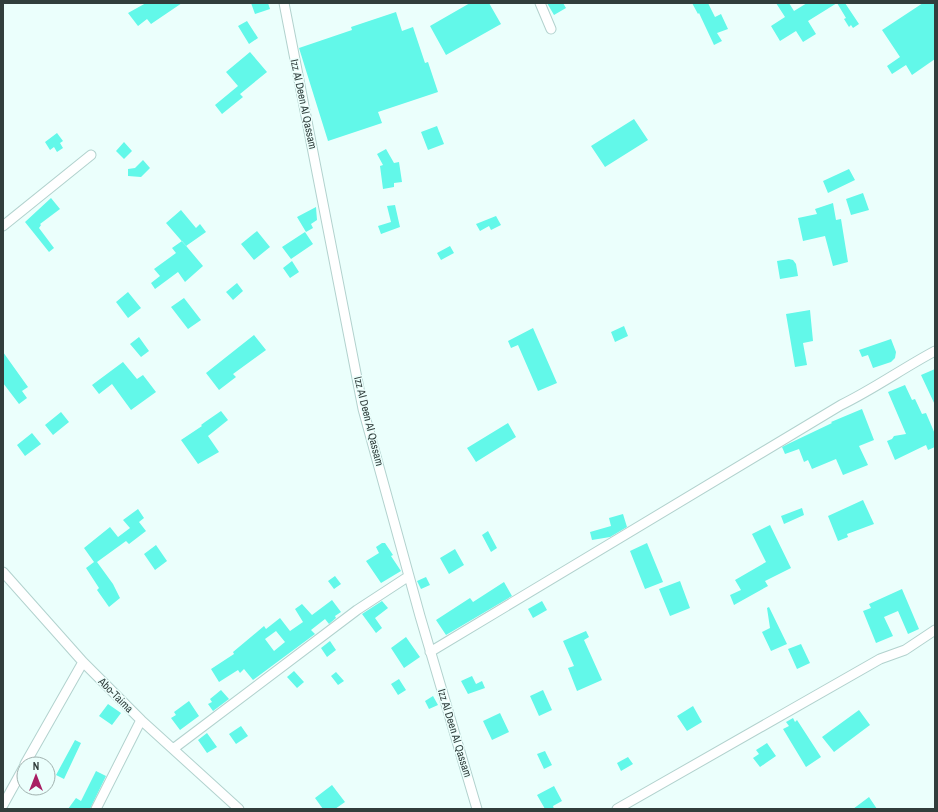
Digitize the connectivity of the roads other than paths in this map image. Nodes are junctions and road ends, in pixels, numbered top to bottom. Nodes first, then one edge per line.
1 (284, 3) edge
2 (540, 3) edge
3 (551, 29) dead end
4 (91, 155) dead end
5 (3, 226) edge
6 (935, 351) edge
7 (3, 572) edge
8 (409, 576) junction
9 (935, 630) edge
10 (430, 652) junction
11 (83, 662) junction
12 (141, 720) junction
13 (173, 749) junction
14 (30, 756) edge
15 (16, 781) edge
16 (3, 805) edge
17 (96, 809) edge
18 (239, 809) edge
19 (477, 809) edge
20 (617, 809) edge

1 - 8 street, Izz Al Deen Al Qassam
2 - 3 street
4 - 5 street
6 - 10 street
7 - 11 street, Abo-Taima
8 - 10 street, Izz Al Deen Al Qassam
8 - 13 street
9 - 20 street
10 - 19 street, Izz Al Deen Al Qassam
11 - 12 street, Abo-Taima
11 - 14 street
12 - 13 street, Abo-Taima
12 - 17 street
13 - 18 street, Abo-Taima
15 - 16 street

